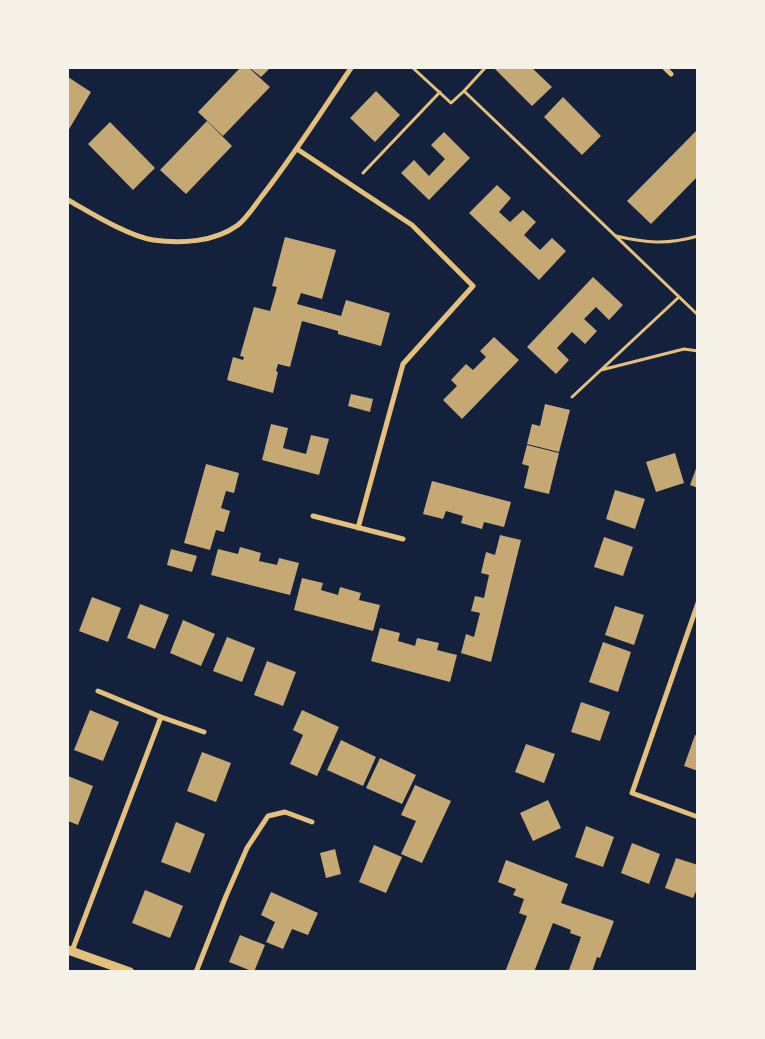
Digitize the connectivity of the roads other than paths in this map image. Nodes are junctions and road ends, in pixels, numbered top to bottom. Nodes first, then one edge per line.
1 (351, 68) edge
2 (665, 68) edge
3 (671, 74) dead end
4 (297, 149) junction
5 (68, 200) edge
6 (313, 516) dead end
7 (358, 528) junction
8 (403, 540) dead end
9 (698, 602) edge
10 (98, 691) dead end
11 (161, 717) junction
12 (204, 732) dead end
13 (698, 817) edge
14 (312, 822) dead end
15 (70, 951) edge
16 (130, 972) edge
17 (196, 972) edge

1 - 4 street
2 - 3 street
4 - 5 street
4 - 7 street
6 - 7 street
7 - 8 street
9 - 13 street
10 - 11 street
11 - 12 street
11 - 15 street
14 - 17 street
15 - 16 street

